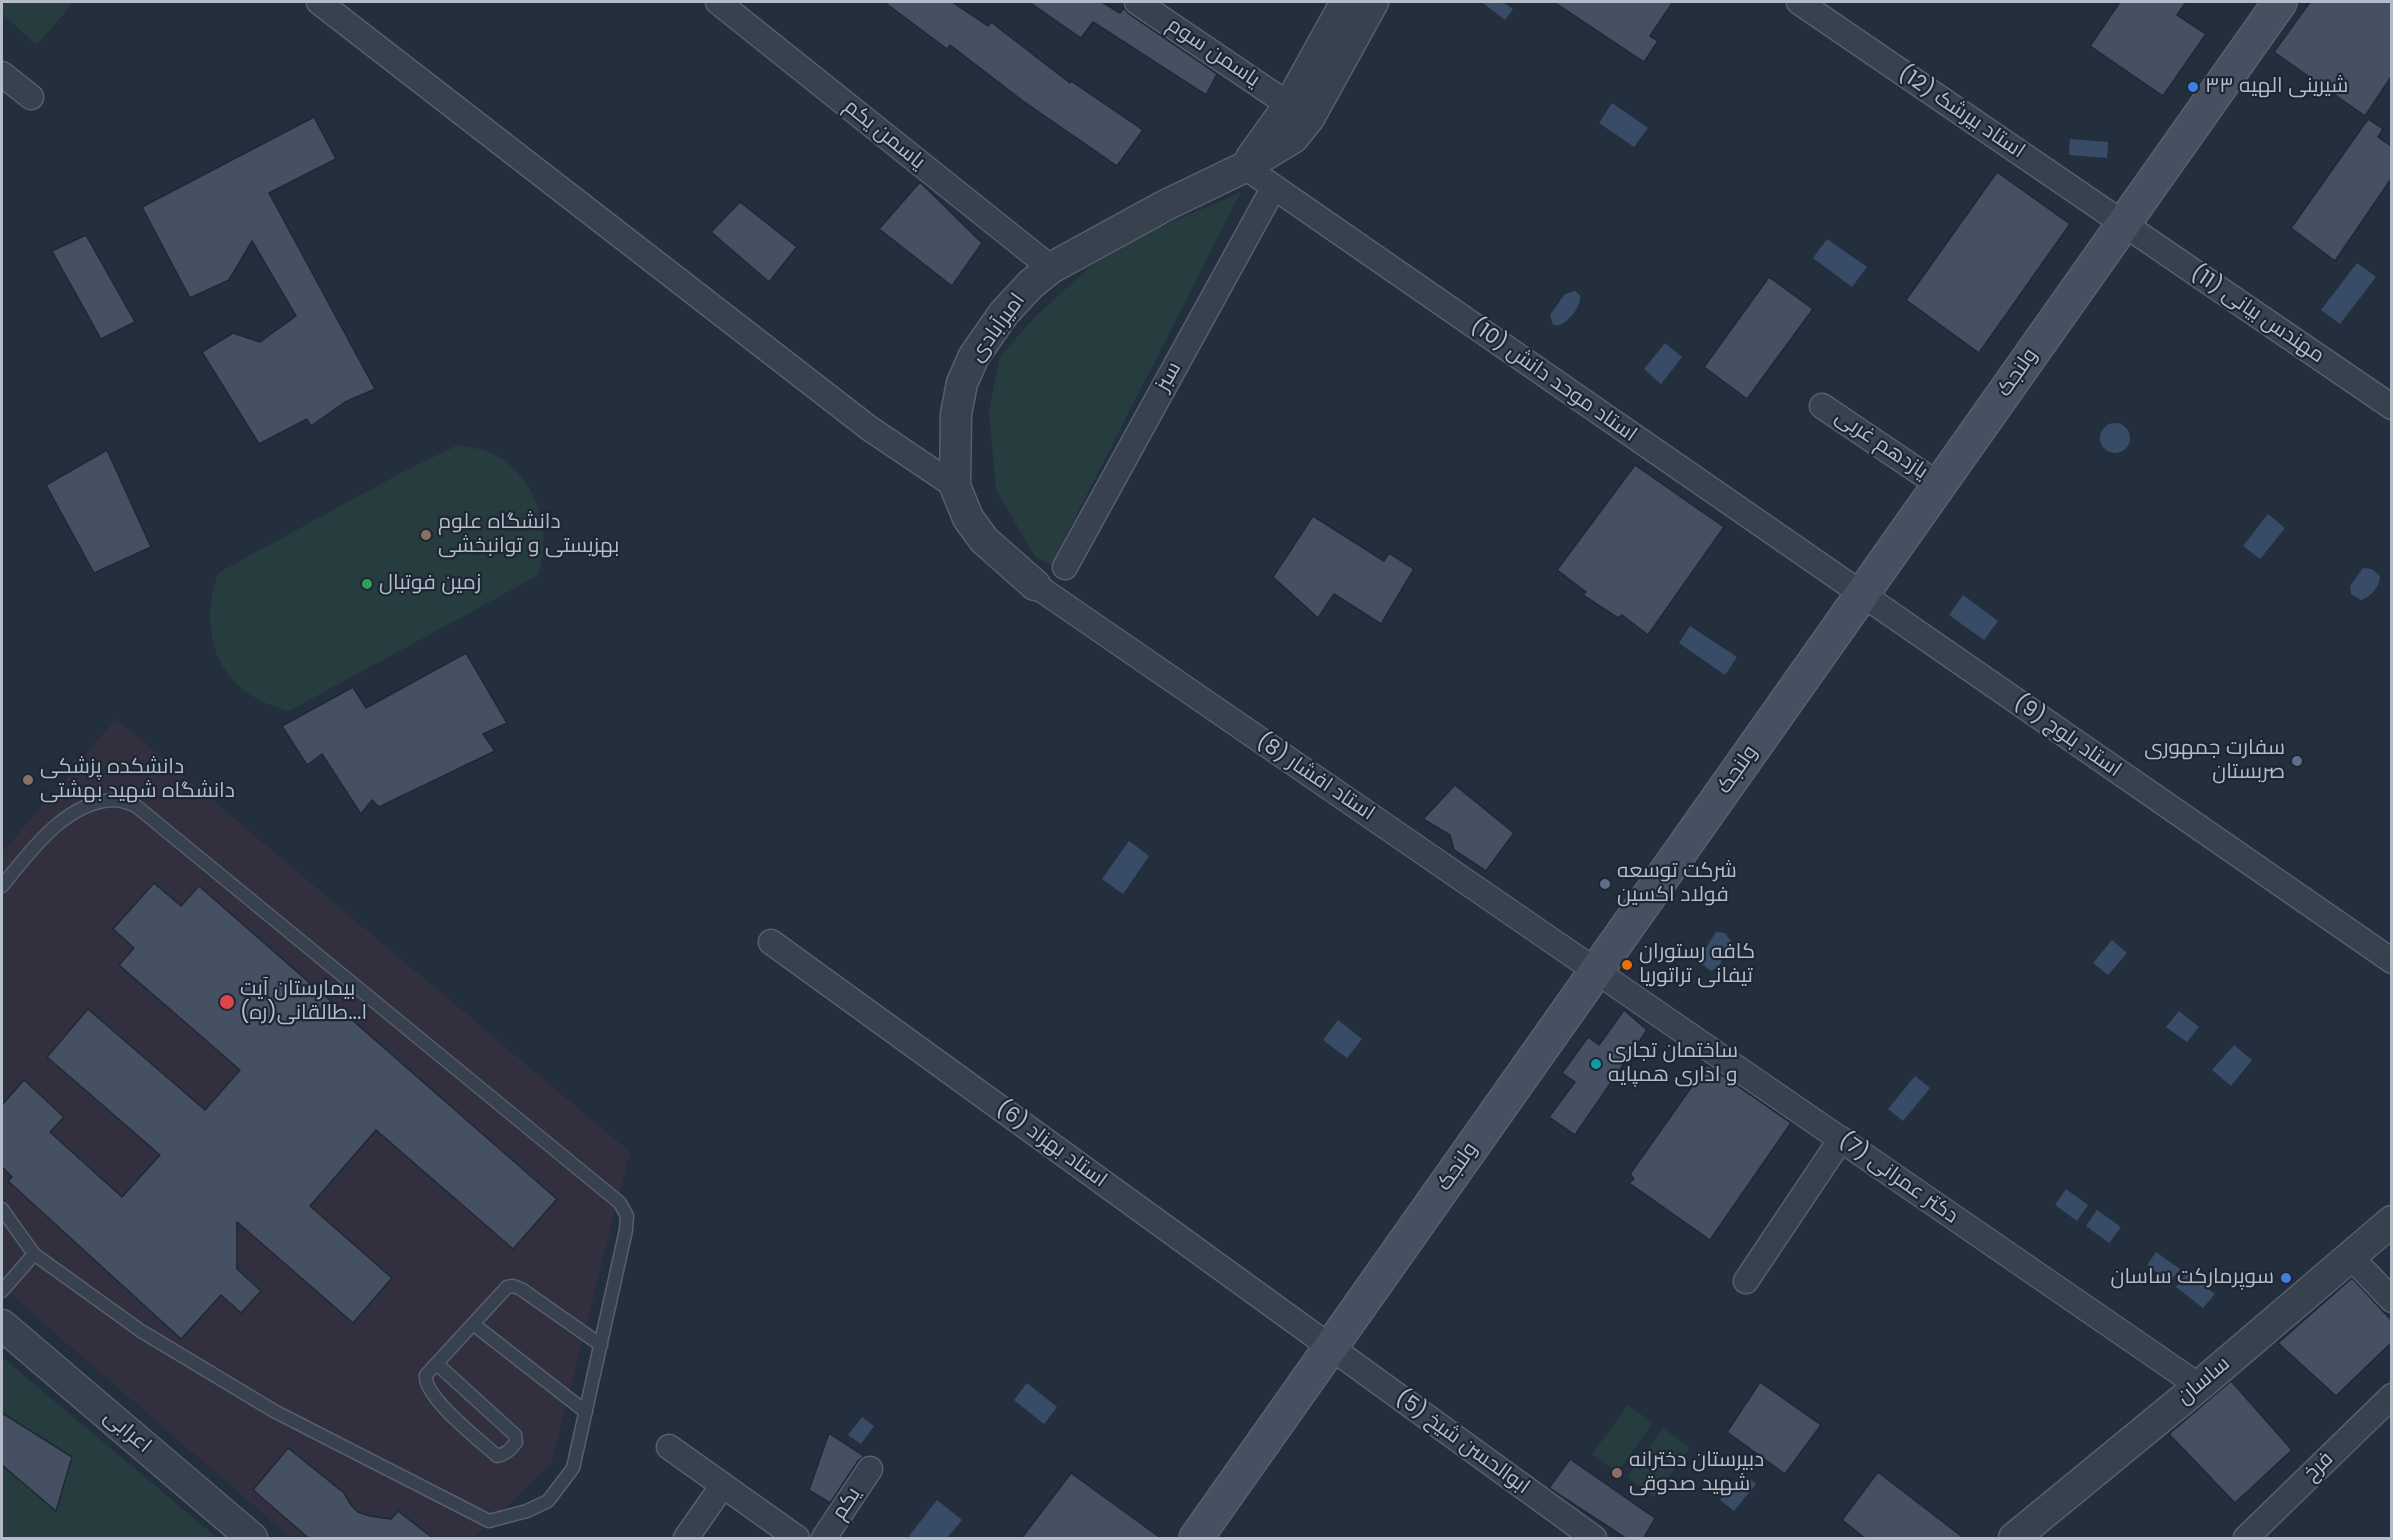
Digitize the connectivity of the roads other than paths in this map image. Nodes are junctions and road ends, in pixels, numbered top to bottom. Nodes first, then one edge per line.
1 (319, 2) edge
2 (718, 2) edge
3 (1137, 2) edge
4 (1346, 2) edge
5 (1373, 2) edge
6 (1799, 2) edge
7 (2280, 2) edge
8 (2, 74) edge
9 (31, 97) dead end
10 (1299, 111) junction
11 (1245, 166) junction
12 (1274, 187) junction
13 (2123, 224) junction
14 (1051, 268) junction
15 (1822, 405) dead end
16 (2391, 407) edge
17 (1939, 484) junction
18 (955, 486) junction
19 (1065, 567) dead end
20 (1035, 585) joint
21 (1862, 595) junction
22 (2, 886) edge
23 (771, 942) dead end
24 (2391, 961) edge
25 (1596, 971) junction
26 (1841, 1139) junction
27 (2, 1209) edge
28 (2391, 1221) edge
29 (33, 1254) junction
30 (2351, 1257) junction
31 (1746, 1281) dead end
32 (2, 1291) edge
33 (2391, 1300) edge
34 (473, 1324) junction
35 (2, 1325) edge
36 (601, 1345) junction
37 (1331, 1347) junction
38 (437, 1364) junction
39 (2199, 1386) junction
40 (2391, 1396) edge
41 (586, 1412) junction
42 (669, 1447) dead end
43 (870, 1469) dead end
44 (723, 1485) junction
45 (2014, 1538) edge
46 (252, 1539) edge
47 (686, 1539) edge
48 (797, 1539) edge
49 (824, 1539) edge
50 (1196, 1539) edge
51 (1594, 1539) edge
52 (2246, 1539) edge

1 - 18 street
2 - 14 street, یاسمن یکم
3 - 10 street, یاسمن سوم
4 - 10 street, امیرآبادی
5 - 10 street, امیرآبادی
6 - 13 street, استاد بیرشک (12)
7 - 13 main road, ولنجک
8 - 9 street
10 - 11 street, امیرآبادی
11 - 12 street, استاد موحد دانش (10)
11 - 14 street, امیرآبادی
12 - 19 street, سبز
12 - 21 street, استاد موحد دانش (10)
13 - 16 street, مهندس بیانی (11)
13 - 17 main road, ولنجک
14 - 18 street, امیرآبادی
15 - 17 street, یازدهم غربی
17 - 21 main road, ولنجک
18 - 20 street, امیرآبادی
20 - 25 street, استاد افشار (8)
21 - 24 street, استاد بلوچ (9)
21 - 25 main road, ولنجک
22 - 36 lane
23 - 37 street, استاد بهزاد (6)
25 - 26 street, دکتر عمرانی (7)
25 - 37 main road, ولنجک
26 - 31 street
26 - 39 street, دکتر عمرانی (7)
27 - 29 lane
28 - 30 street, ساسان
29 - 32 lane
29 - 41 lane
30 - 33 street
30 - 39 street, ساسان
34 - 36 lane
34 - 38 lane
34 - 41 lane
35 - 46 street, اعرابی
36 - 41 lane
37 - 50 main road, ولنجک
37 - 51 street, ابوالحسن شیخ (5)
38 - 38 lane
39 - 45 street, ساسان
40 - 52 street, فرخ
42 - 44 street
43 - 49 street, یکم
44 - 47 street
44 - 48 street

